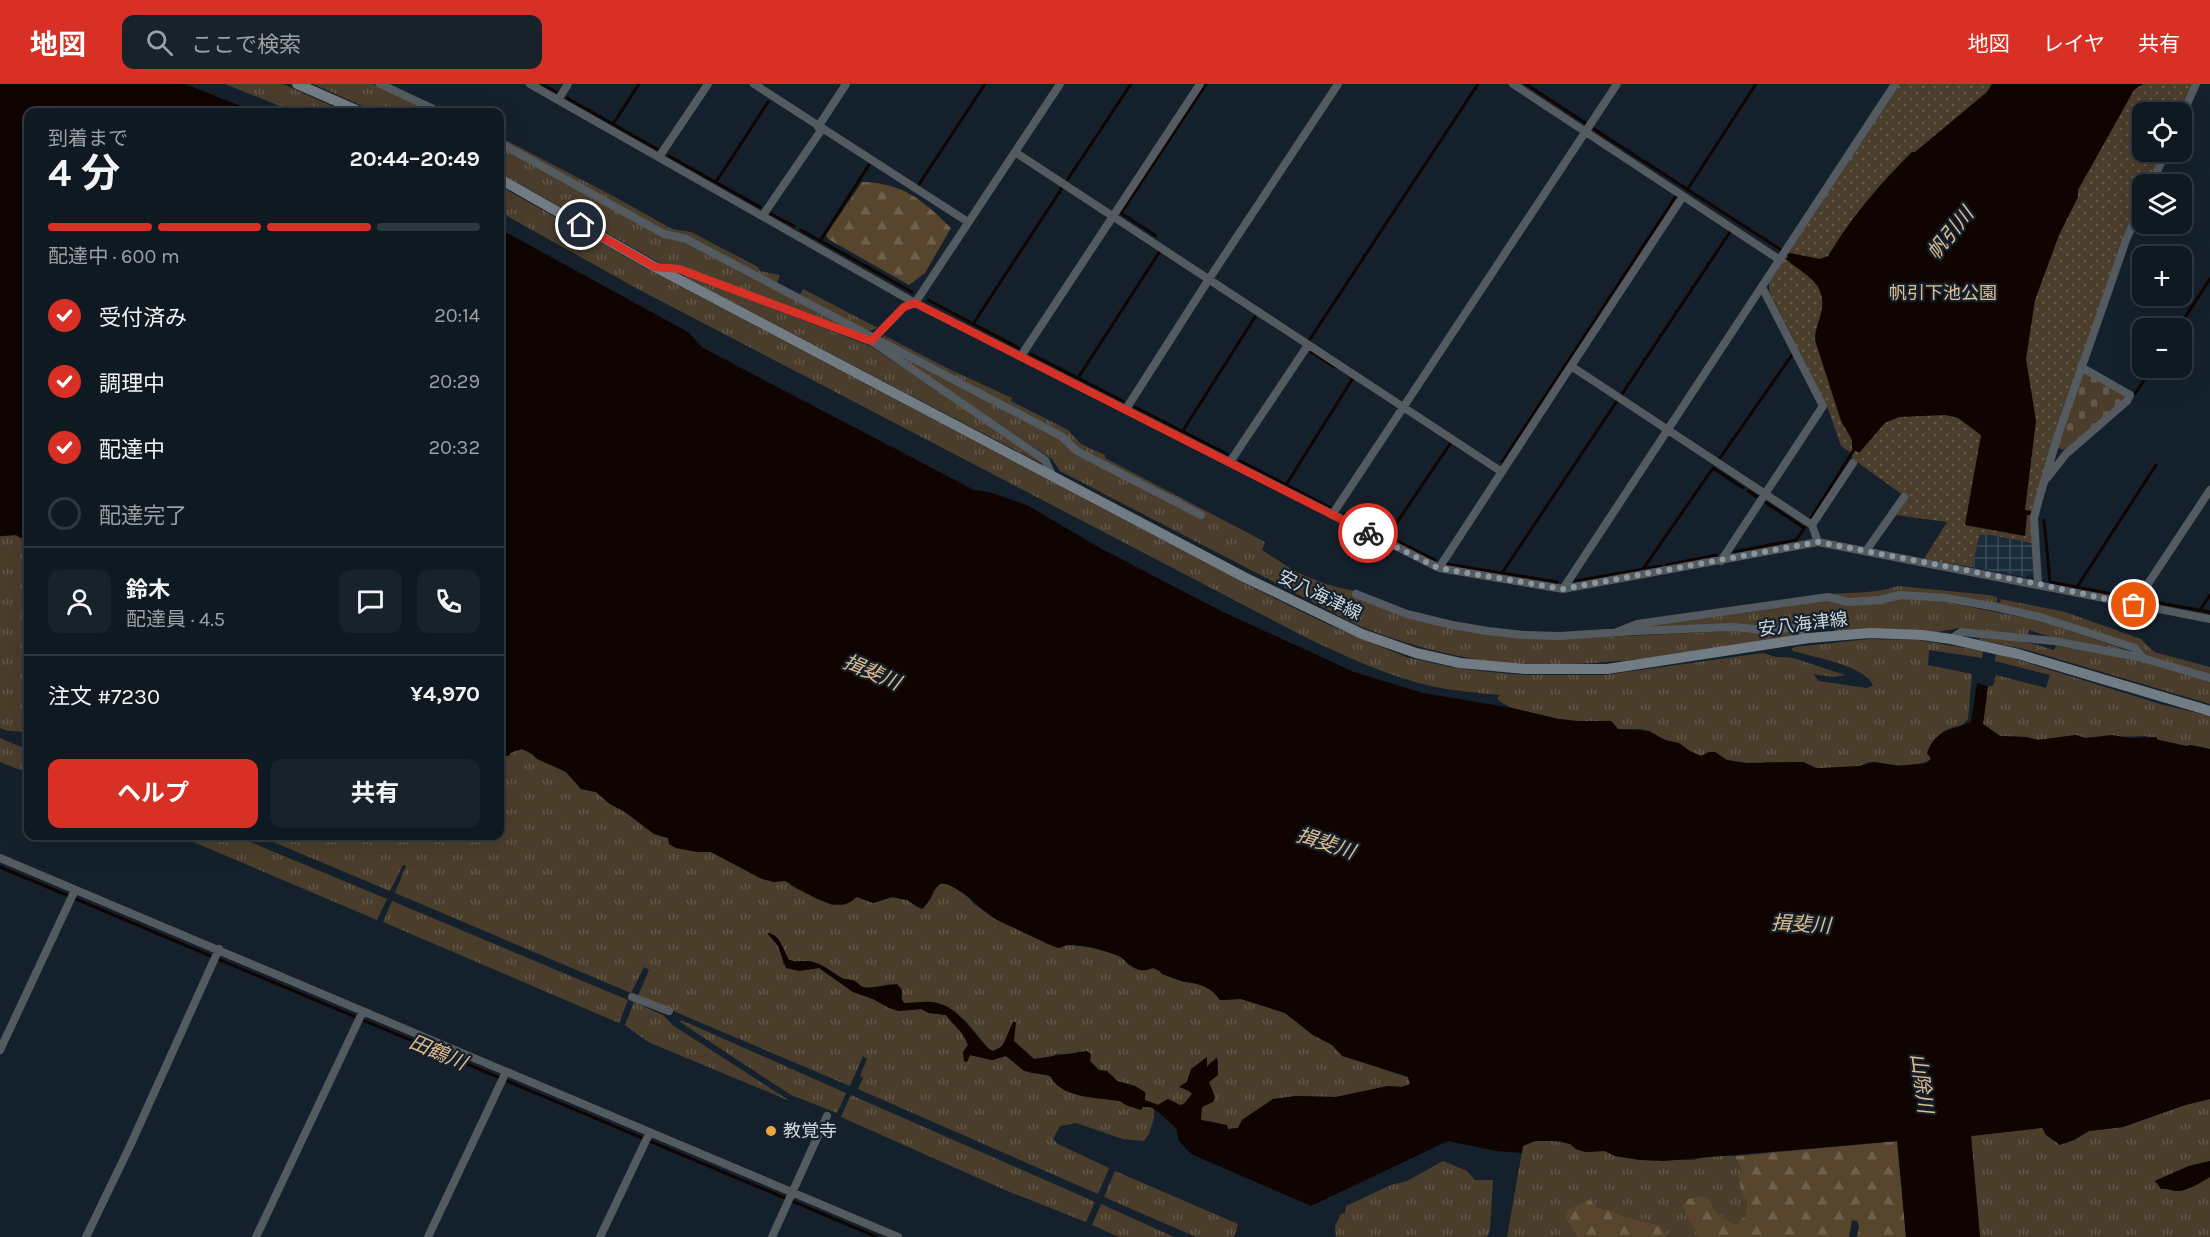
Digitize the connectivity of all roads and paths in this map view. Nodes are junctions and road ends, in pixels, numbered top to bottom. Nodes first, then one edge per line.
1 (297, 84) edge
2 (380, 84) edge
3 (530, 84) edge
4 (568, 84) edge
5 (708, 84) edge
6 (754, 84) edge
7 (846, 84) edge
8 (1060, 84) edge
9 (1200, 84) edge
10 (1338, 84) edge
11 (1513, 84) edge
12 (1617, 84) edge
13 (1895, 84) edge
14 (2196, 84) edge
15 (558, 100) junction
16 (2188, 102) edge
17 (352, 108) edge
18 (431, 108) edge
19 (820, 128) junction
20 (1586, 131) junction
21 (504, 145) edge
22 (1015, 152) junction
23 (659, 157) junction
24 (504, 181) edge
25 (1683, 196) junction
26 (763, 215) junction
27 (1113, 216) junction
28 (968, 222) junction
29 (2132, 226) edge
30 (1780, 259) junction
31 (655, 267) junction
32 (1209, 279) junction
33 (1762, 287) junction
34 (915, 303) junction
35 (873, 339) junction
36 (1308, 345) junction
37 (1021, 356) junction
38 (1571, 366) junction
39 (2081, 366) junction
40 (1405, 408) junction
41 (1126, 410) junction
42 (1667, 429) junction
43 (1230, 462) junction
44 (1853, 463) dead end
45 (1502, 472) junction
46 (1052, 475) junction
47 (2044, 481) junction
48 (2210, 490) edge
49 (1766, 495) junction
50 (1904, 497) dead end
51 (1201, 515) dead end
52 (1332, 515) junction
53 (1812, 525) junction
54 (1818, 542) junction
55 (1866, 551) junction
56 (1721, 561) junction
57 (1438, 568) junction
58 (2038, 584) junction
59 (1563, 589) junction
60 (1356, 594) dead end
61 (2134, 605) junction
62 (2210, 619) edge
63 (1612, 634) junction
64 (1809, 638) junction
65 (1951, 639) junction
66 (2144, 659) junction
67 (2210, 678) edge
68 (2210, 711) edge
69 (0, 858) edge
70 (75, 891) junction
71 (219, 951) junction
72 (632, 997) dead end
73 (669, 1011) dead end
74 (363, 1012) junction
75 (0, 1050) edge
76 (505, 1073) junction
77 (827, 1116) dead end
78 (649, 1133) junction
79 (792, 1194) junction
80 (86, 1237) edge
81 (256, 1237) edge
82 (428, 1237) edge
83 (600, 1237) edge
84 (772, 1237) edge
85 (898, 1237) edge

1 - 17 main road
2 - 18 street
3 - 15 street
4 - 15 street
5 - 23 street
6 - 19 street
7 - 19 street
8 - 22 street
9 - 27 street
10 - 32 street
11 - 20 street
12 - 20 street
13 - 30 street
14 - 16 street
15 - 23 street
19 - 26 street
19 - 28 street
20 - 25 street
20 - 40 street
21 - 35 street
22 - 27 street
22 - 28 street
23 - 26 street
24 - 31 main road, 安八海津線
25 - 30 street
25 - 38 street
26 - 34 street
27 - 32 street
27 - 37 street
28 - 34 street
29 - 39 street
30 - 33 street
31 - 35 street
31 - 46 main road, 安八海津線
32 - 36 street
32 - 41 street
33 - 42 street
33 - 49 street
34 - 35 street
34 - 37 street
35 - 46 street
35 - 51 street
36 - 40 street
36 - 43 street
37 - 41 street
38 - 42 street
38 - 45 street
39 - 47 street
39 - 47 street
40 - 45 street
40 - 52 street
41 - 43 street
42 - 49 street
42 - 59 street
43 - 52 street
44 - 53 street
45 - 57 street
46 - 64 main road, 安八海津線
47 - 58 street
48 - 61 street
49 - 53 street
49 - 56 street
50 - 55 street
52 - 57 street
53 - 54 street
54 - 55 street
54 - 56 street
55 - 58 street
56 - 59 street
57 - 59 street
58 - 61 street
60 - 63 street
61 - 62 street
63 - 64 street
63 - 66 street
64 - 65 main road, 安八海津線
65 - 66 street
65 - 68 main road, 安八海津線
66 - 67 street
69 - 70 street
70 - 71 street
70 - 75 street
71 - 74 street
71 - 80 street
72 - 73 street
74 - 76 street
74 - 81 street
76 - 78 street
76 - 82 street
77 - 79 street
78 - 79 street
78 - 83 street
79 - 84 street
79 - 85 street

